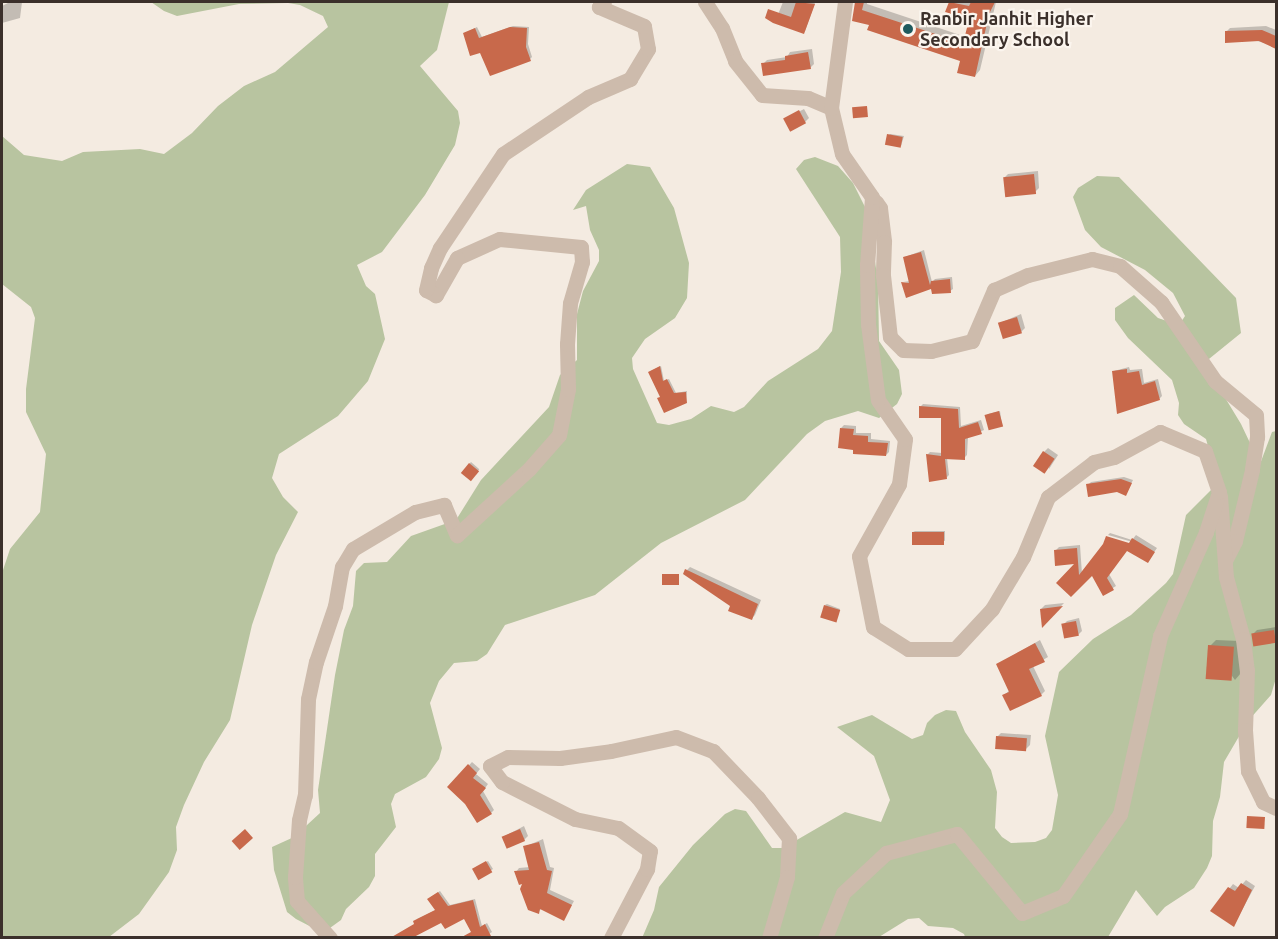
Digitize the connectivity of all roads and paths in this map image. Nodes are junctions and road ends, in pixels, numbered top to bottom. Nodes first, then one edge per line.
1 (604, 2) edge
2 (705, 2) edge
3 (845, 2) edge
4 (831, 108) junction
5 (873, 197) junction
6 (1219, 492) junction
7 (1225, 561) junction
8 (1276, 808) edge
9 (330, 938) edge
10 (610, 938) edge
11 (769, 938) edge
12 (825, 938) edge

1 - 9 street
2 - 4 street
3 - 4 street
4 - 5 street
5 - 6 street
5 - 7 street
6 - 7 street
6 - 12 street
7 - 8 street
10 - 11 street

